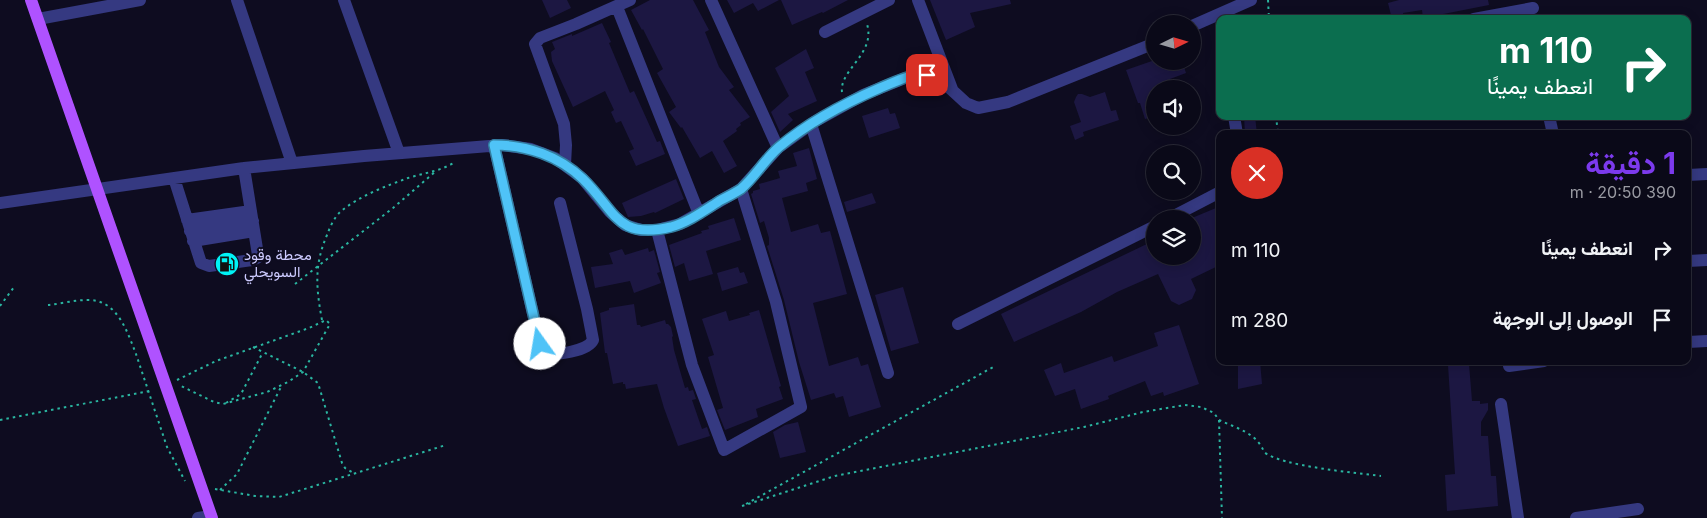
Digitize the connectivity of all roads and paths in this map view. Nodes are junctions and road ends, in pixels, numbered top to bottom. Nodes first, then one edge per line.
1 (31, 0) edge
2 (140, 0) edge
3 (237, 0) edge
4 (344, 0) edge
5 (630, 0) edge
6 (711, 0) edge
7 (889, 0) edge
8 (918, 0) edge
9 (1251, 0) edge
10 (1268, 0) edge
11 (617, 7) junction
12 (1533, 9) edge
13 (864, 12) junction
14 (1229, 15) edge
15 (1269, 15) edge
16 (1498, 15) edge
17 (38, 19) junction
18 (1216, 19) edge
19 (1201, 23) edge
20 (825, 32) dead end
21 (1146, 46) edge
22 (952, 90) junction
23 (850, 102) junction
24 (811, 124) junction
25 (494, 145) junction
26 (462, 147) junction
27 (778, 148) junction
28 (398, 152) junction
29 (292, 163) junction
30 (565, 165) junction
31 (244, 168) junction
32 (438, 169) junction
33 (1707, 174) edge
34 (1691, 175) edge
35 (174, 178) junction
36 (98, 189) junction
37 (741, 189) junction
38 (1216, 194) edge
39 (0, 203) edge
40 (560, 203) dead end
41 (1185, 210) edge
42 (699, 214) junction
43 (253, 221) junction
44 (657, 230) junction
45 (1146, 230) edge
46 (190, 231) junction
47 (1707, 260) edge
48 (1691, 261) edge
49 (317, 266) junction
50 (295, 284) dead end
51 (14, 287) dead end
52 (0, 306) edge
53 (48, 306) dead end
54 (322, 321) junction
55 (958, 324) dead end
56 (1707, 341) edge
57 (1691, 342) edge
58 (253, 347) junction
59 (263, 352) junction
60 (1516, 365) edge
61 (995, 366) dead end
62 (1509, 366) dead end
63 (303, 372) junction
64 (888, 373) dead end
65 (282, 385) junction
66 (148, 392) junction
67 (223, 404) junction
68 (1501, 404) dead end
69 (0, 420) edge
70 (1218, 420) junction
71 (446, 445) dead end
72 (355, 474) junction
73 (1381, 476) dead end
74 (186, 484) dead end
75 (201, 486) junction
76 (220, 490) junction
77 (1638, 508) dead end
78 (212, 517) edge
79 (198, 518) edge
80 (1222, 518) edge
81 (1518, 518) edge
82 (1576, 518) edge

1 - 17 main road
2 - 17 street
3 - 29 street
4 - 28 street
5 - 11 street
6 - 27 street
7 - 13 street
8 - 22 street
9 - 14 street
10 - 15 path
11 - 30 street
11 - 42 street
12 - 16 street
13 - 20 street
13 - 23 path
17 - 36 main road
18 - 19 street
21 - 22 street
22 - 23 street
23 - 24 street
24 - 27 street
24 - 64 street
25 - 26 street
25 - 30 street
25 - 40 street
26 - 28 street
26 - 32 path
27 - 37 street
28 - 29 street
29 - 31 street
30 - 44 street
31 - 35 street
31 - 43 street
32 - 49 path
32 - 49 path
33 - 34 street
35 - 36 street
35 - 46 street
36 - 39 street
36 - 75 main road
37 - 42 street
37 - 44 street
38 - 41 street
42 - 44 street
43 - 46 street
43 - 46 street
43 - 46 street
45 - 55 street
47 - 48 street
49 - 50 path
49 - 54 path
51 - 52 path
53 - 66 path
54 - 58 path
54 - 63 path
56 - 57 street
58 - 59 path
58 - 67 path
59 - 63 path
59 - 67 path
60 - 62 street
61 - 70 path
63 - 65 path
63 - 72 path
65 - 67 path
65 - 76 path
66 - 69 path
66 - 74 path
68 - 81 street
70 - 73 path
70 - 80 path
71 - 72 path
72 - 76 path
75 - 76 path
75 - 78 main road
77 - 82 street
78 - 79 street

